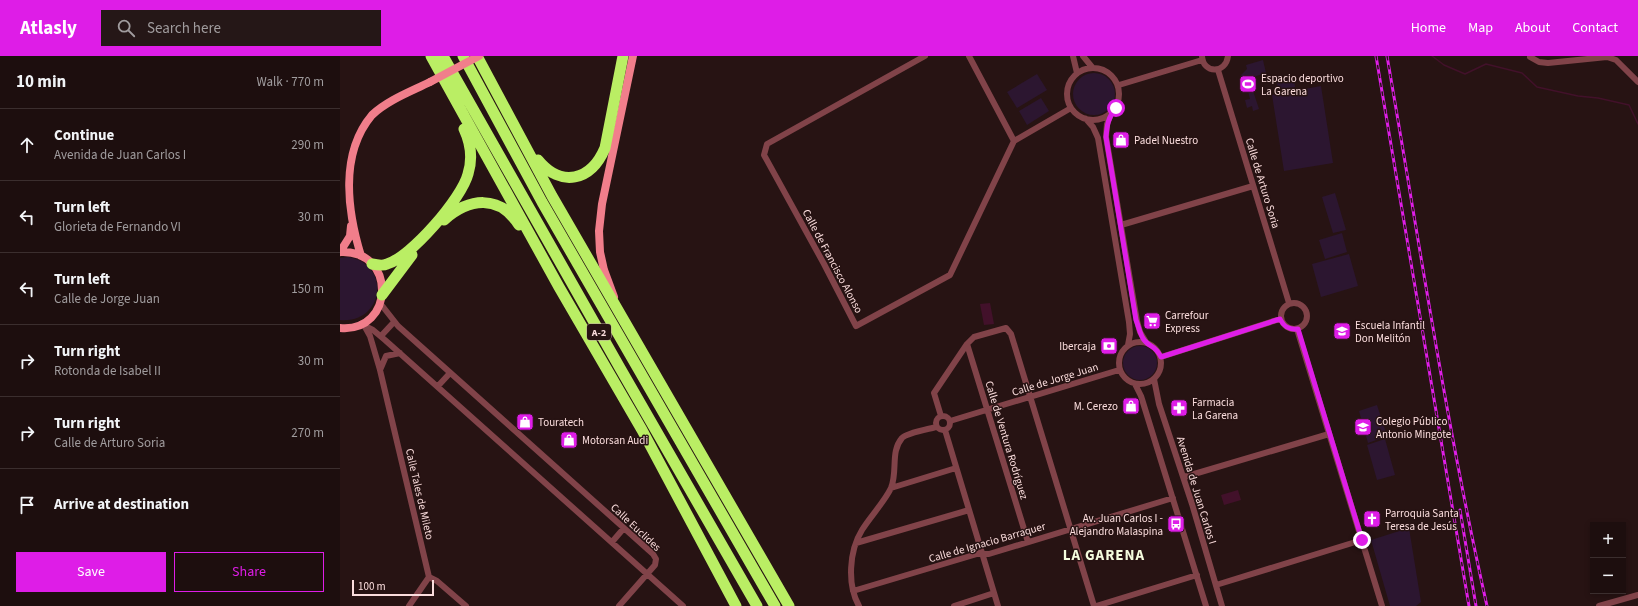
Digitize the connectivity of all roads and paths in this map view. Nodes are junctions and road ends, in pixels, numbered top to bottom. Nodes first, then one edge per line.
1 (430, 56) edge
2 (443, 56) edge
3 (463, 56) edge
4 (478, 56) edge
5 (624, 56) edge
6 (633, 56) edge
7 (925, 56) edge
8 (969, 56) edge
9 (1073, 56) edge
10 (1083, 56) edge
11 (1228, 56) edge
12 (1529, 56) edge
13 (1202, 58) edge
14 (1092, 67) junction
15 (1218, 70) junction
16 (1077, 73) junction
17 (1638, 82) edge
18 (1119, 85) junction
19 (1071, 108) junction
20 (1111, 114) junction
21 (1086, 119) junction
22 (517, 132) junction
23 (1014, 141) junction
24 (1253, 186) junction
25 (351, 219) junction
26 (1121, 225) junction
27 (340, 252) edge
28 (361, 256) junction
29 (372, 264) junction
30 (559, 287) junction
31 (381, 299) junction
32 (1289, 303) junction
33 (617, 307) junction
34 (1280, 319) junction
35 (394, 322) junction
36 (363, 326) junction
37 (341, 329) edge
38 (1298, 329) junction
39 (381, 336) junction
40 (1146, 342) junction
41 (967, 344) junction
42 (1128, 345) junction
43 (400, 353) junction
44 (1161, 357) junction
45 (380, 370) junction
46 (1120, 370) junction
47 (450, 373) junction
48 (1154, 379) junction
49 (1135, 384) junction
50 (438, 386) junction
51 (1030, 396) junction
52 (987, 409) junction
53 (940, 416) junction
54 (950, 421) junction
55 (936, 427) junction
56 (945, 430) junction
57 (1329, 434) junction
58 (956, 468) junction
59 (1184, 477) junction
60 (891, 488) junction
61 (1173, 498) junction
62 (969, 510) junction
63 (624, 528) junction
64 (1070, 529) junction
65 (1362, 540) junction
66 (612, 542) junction
67 (1028, 542) junction
68 (856, 543) junction
69 (982, 554) junction
70 (647, 574) junction
71 (1197, 576) junction
72 (429, 577) junction
73 (722, 582) junction
74 (1216, 586) junction
75 (853, 591) junction
76 (994, 593) junction
77 (1638, 595) edge
78 (409, 606) edge
79 (466, 606) edge
80 (619, 606) edge
81 (683, 606) edge
82 (728, 606) edge
83 (736, 606) edge
84 (757, 606) edge
85 (775, 606) edge
86 (788, 606) edge
87 (860, 606) edge
88 (954, 606) edge
89 (998, 606) edge
90 (1095, 606) edge
91 (1206, 606) edge
92 (1222, 606) edge
93 (1382, 606) edge
94 (1599, 606) edge

1 - 29 highway
1 - 30 highway
2 - 84 highway, A-2
3 - 85 highway, A-2
4 - 22 highway
4 - 25 street, bridge
5 - 22 highway
6 - 33 street
7 - 23 street, Calle de Francisco Alonso
8 - 23 street
9 - 16 street
10 - 14 street
11 - 15 street
12 - 17 street
13 - 15 street
13 - 18 street
14 - 16 street
14 - 18 street
15 - 24 street, Calle de Arturo Soria
16 - 19 street
18 - 20 street
19 - 21 street
19 - 23 street
20 - 21 street
20 - 26 street
21 - 42 street
22 - 33 highway
24 - 26 street
24 - 32 street, Calle de Arturo Soria
25 - 27 street
25 - 28 street
26 - 40 street
27 - 28 street
28 - 29 street
29 - 31 street
30 - 31 highway
30 - 73 highway
31 - 35 street, Calle Euclides
31 - 36 street
32 - 34 street
32 - 38 street
33 - 86 highway
34 - 38 street
34 - 44 street
35 - 39 street
35 - 47 street, Calle Euclides
36 - 37 street
36 - 39 street
36 - 45 street, Calle Tales de Mileto
38 - 57 street
39 - 43 street
40 - 42 street
40 - 44 street
41 - 51 street
41 - 52 street, Calle de Ventura Rodríguez
41 - 53 street
42 - 46 street
43 - 45 street
43 - 50 street
44 - 48 street
45 - 72 street, Calle Tales de Mileto
46 - 49 street
46 - 51 street, Calle de Jorge Juan
47 - 50 street
47 - 63 street, Calle Euclides
48 - 49 street
48 - 59 street, Avenida de Juan Carlos I
49 - 61 street
50 - 66 street
51 - 52 street, Calle de Jorge Juan
51 - 64 street
52 - 54 street, Calle de Jorge Juan
52 - 67 street, Calle de Ventura Rodríguez
53 - 54 street
53 - 55 street
54 - 56 street
55 - 56 street
55 - 60 street
56 - 58 street
57 - 59 street
57 - 65 street
58 - 60 street
58 - 62 street
59 - 74 street, Avenida de Juan Carlos I
60 - 68 street
61 - 64 street, Calle de Ignacio Barraquer
61 - 71 street
62 - 68 street
62 - 69 street
63 - 66 street
63 - 70 street, Calle Euclides
64 - 67 street, Calle de Ignacio Barraquer
64 - 90 street
65 - 74 street
65 - 93 street
66 - 70 street
67 - 69 street, Calle de Ignacio Barraquer
68 - 75 street
69 - 75 street, Calle de Ignacio Barraquer
69 - 76 street
70 - 80 street
70 - 81 street
71 - 90 street
71 - 91 street
72 - 78 street
72 - 79 street
73 - 82 highway
73 - 83 highway
74 - 92 street, Avenida de Juan Carlos I
75 - 87 street
76 - 88 street
76 - 89 street
77 - 94 street

